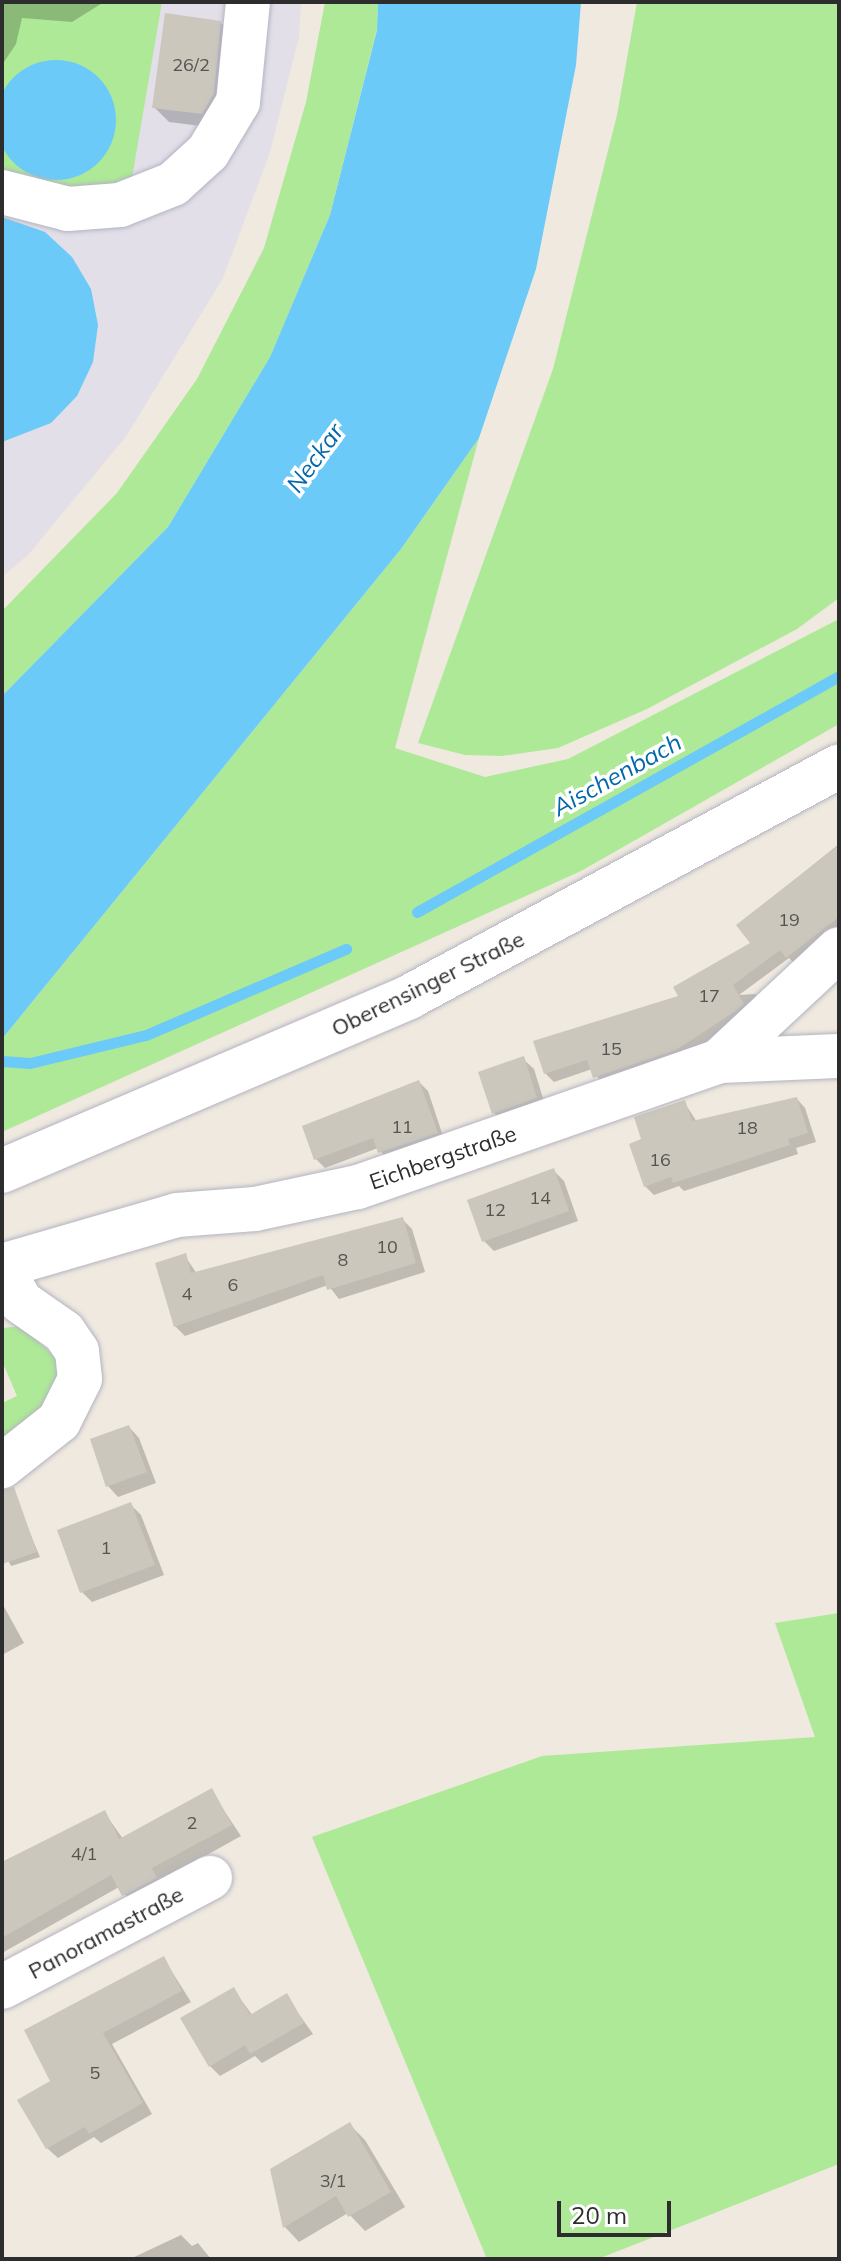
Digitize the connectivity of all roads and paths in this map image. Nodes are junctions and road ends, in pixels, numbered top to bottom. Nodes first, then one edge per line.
1 (248, 2) edge
2 (2, 192) edge
3 (839, 766) edge
4 (839, 949) edge
5 (839, 1056) edge
6 (719, 1061) junction
7 (2, 1171) edge
8 (2, 1267) edge
9 (2, 1466) edge
10 (210, 1878) dead end
11 (2, 1987) edge

1 - 2 street
3 - 7 street, Oberensinger Straße
4 - 6 street, Eichbergstraße
5 - 6 street
6 - 8 street, Eichbergstraße
8 - 9 street
10 - 11 street, Panoramastraße

